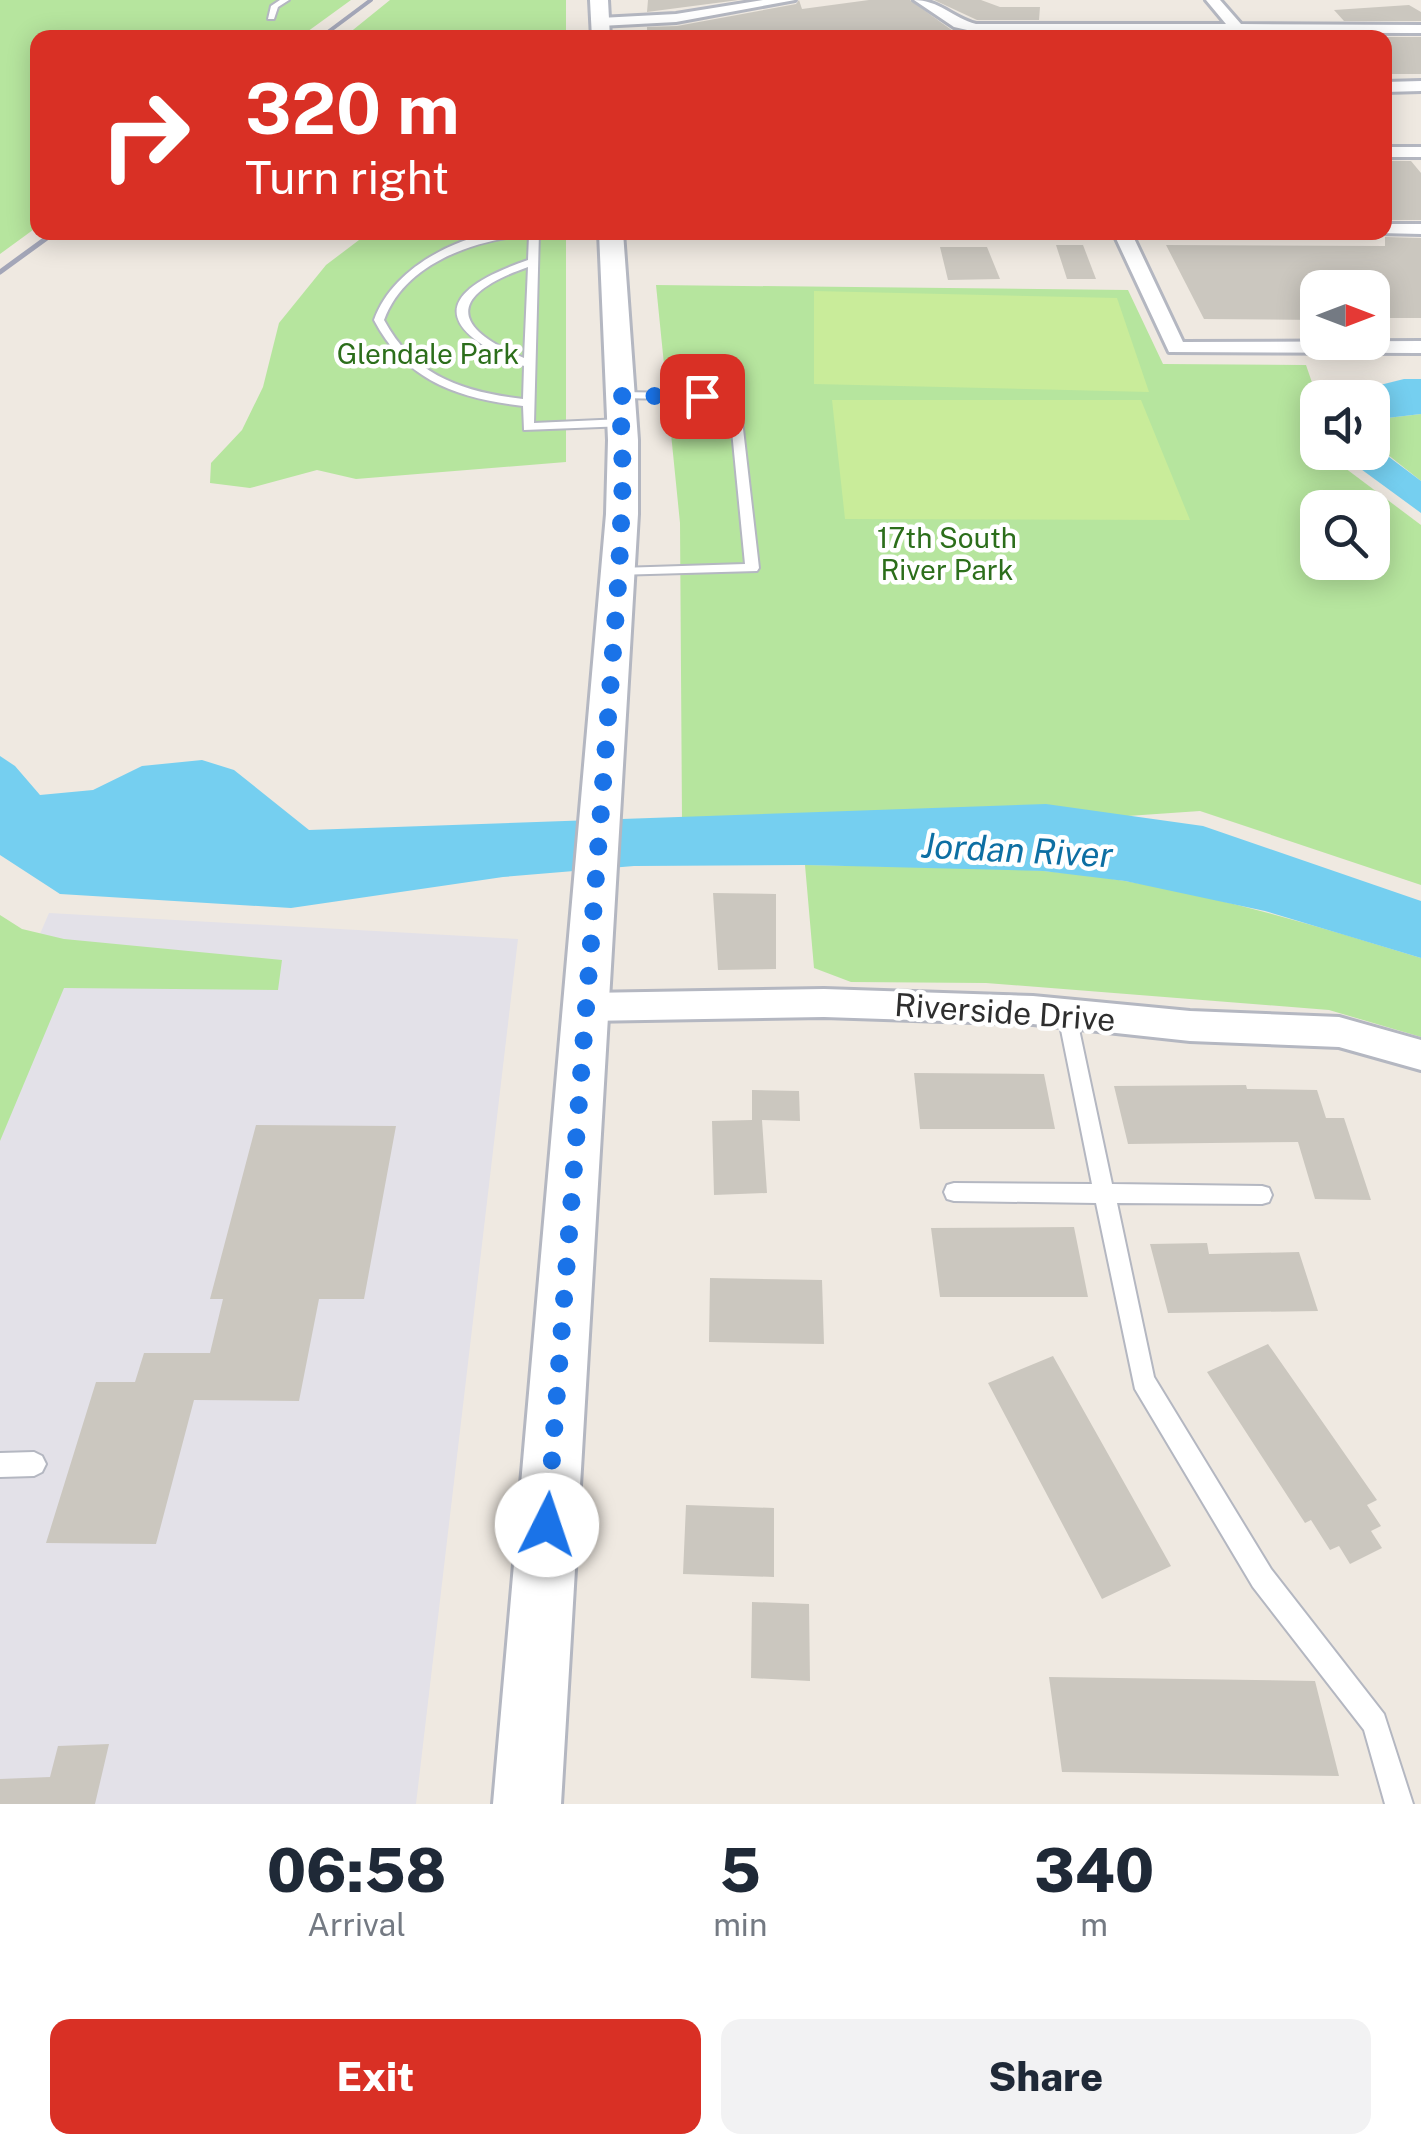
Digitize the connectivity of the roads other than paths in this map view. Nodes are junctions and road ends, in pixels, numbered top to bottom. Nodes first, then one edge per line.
1 (285, 0) edge
2 (599, 0) edge
3 (788, 0) edge
4 (921, 0) edge
5 (1213, 0) edge
6 (272, 17) dead end
7 (1421, 29) edge
8 (601, 30) edge
9 (1001, 30) edge
10 (1237, 30) joint
11 (1392, 86) edge
12 (1421, 86) edge
13 (1392, 152) edge
14 (1421, 152) edge
15 (1392, 229) edge
16 (1421, 229) edge
17 (475, 240) edge
18 (533, 240) edge
19 (612, 240) edge
20 (1126, 240) edge
21 (534, 261) junction
22 (1421, 347) edge
23 (530, 364) junction
24 (529, 403) junction
25 (621, 410) junction
26 (619, 572) junction
27 (586, 1007) junction
28 (1067, 1015) junction
29 (1421, 1055) edge
30 (954, 1192) dead end
31 (1102, 1192) junction
32 (1262, 1195) dead end
33 (34, 1464) dead end
34 (0, 1466) edge
35 (526, 1804) edge
36 (1399, 1804) edge

1 - 6 lane
2 - 8 street
3 - 8 street
4 - 9 street
5 - 10 street
7 - 10 street
11 - 12 street
13 - 14 street
15 - 16 street
17 - 24 lane
18 - 21 lane
19 - 25 street
20 - 22 street
21 - 23 lane
21 - 23 lane
23 - 24 lane
24 - 25 lane
25 - 26 street
25 - 26 lane
26 - 27 street
27 - 28 street, Riverside Drive
27 - 35 street
28 - 29 street, Riverside Drive
28 - 31 lane
30 - 31 lane
31 - 32 lane
31 - 36 lane
33 - 34 lane

